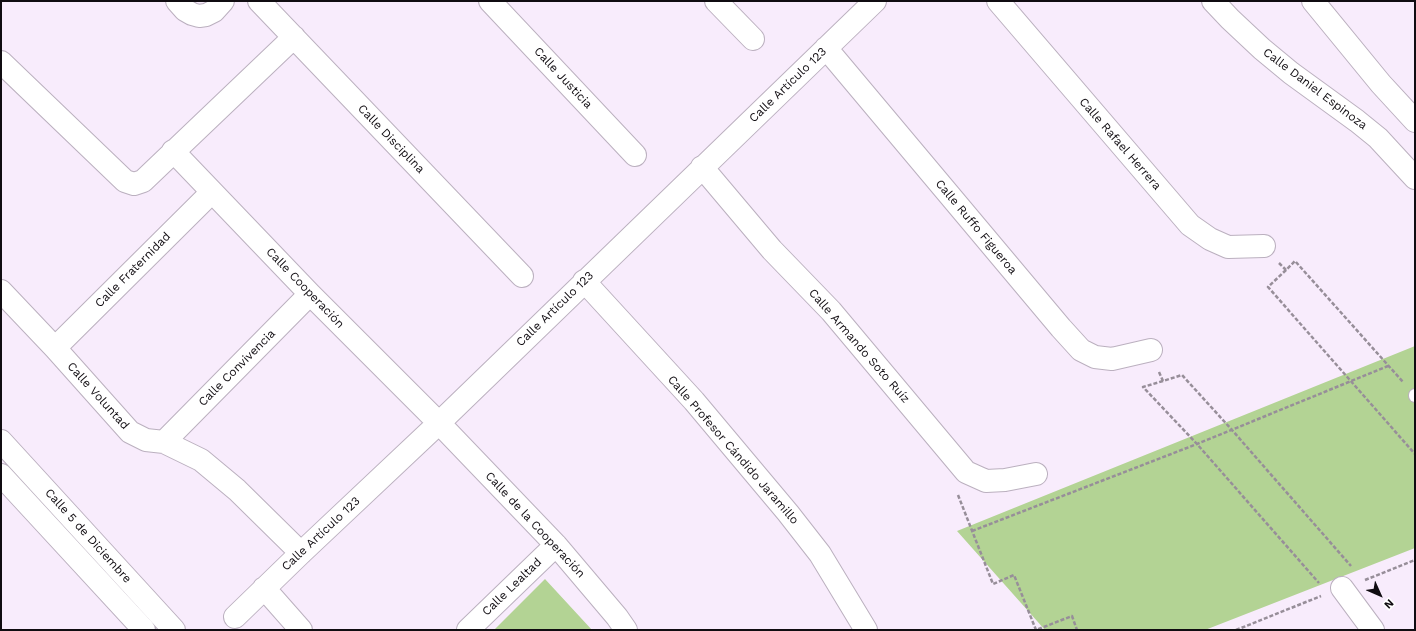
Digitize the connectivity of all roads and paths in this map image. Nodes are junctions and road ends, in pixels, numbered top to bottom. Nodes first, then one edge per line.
1 (177, 1) edge
2 (223, 1) edge
3 (259, 1) edge
4 (490, 1) edge
5 (716, 1) edge
6 (875, 1) edge
7 (998, 1) edge
8 (1213, 1) edge
9 (1313, 1) edge
10 (294, 37) junction
11 (753, 39) dead end
12 (826, 48) junction
13 (1, 62) edge
14 (1415, 121) edge
15 (173, 151) junction
16 (635, 155) dead end
17 (702, 167) junction
18 (1415, 178) edge
19 (212, 192) junction
20 (1264, 246) joint
21 (1286, 270) junction
22 (522, 276) dead end
23 (584, 281) junction
24 (1, 291) edge
25 (310, 294) junction
26 (55, 348) junction
27 (1151, 350) joint
28 (1388, 366) junction
29 (1163, 381) junction
30 (1351, 381) junction
31 (1415, 396) edge
32 (439, 423) junction
33 (1232, 430) junction
34 (1, 441) edge
35 (164, 442) junction
36 (1197, 444) junction
37 (1415, 454) edge
38 (966, 472) junction
39 (1036, 474) dead end
40 (1, 475) edge
41 (972, 531) junction
42 (556, 545) junction
43 (301, 553) junction
44 (1353, 568) dead end
45 (264, 588) junction
46 (1333, 588) joint
47 (235, 617) dead end
48 (144, 630) edge
49 (174, 630) edge
50 (301, 630) edge
51 (468, 630) edge
52 (626, 630) edge
53 (866, 630) edge
54 (1077, 630) edge
55 (1373, 630) edge

1 - 2 street
3 - 10 street, Calle Disciplina
4 - 16 street, Calle Justicia
5 - 11 street
6 - 12 street, Calle Artículo 123
7 - 20 street, Calle Rafael Herrera
8 - 18 street, Calle Daniel Espinoza
9 - 14 street
10 - 15 street
10 - 22 street, Calle Disciplina
12 - 17 street, Calle Artículo 123
12 - 27 street, Calle Ruffo Figueroa
13 - 15 street
15 - 19 street, Calle Cooperación
17 - 23 street, Calle Artículo 123
17 - 38 street, Calle Armando Soto Ruíz
19 - 25 street, Calle Cooperación
19 - 26 street, Calle Fraternidad
20 - 21 path
21 - 28 path
21 - 30 path
23 - 32 street, Calle Artículo 123
23 - 53 street, Calle Profesor Cándido Jaramillo
24 - 26 street, Calle Voluntad
25 - 32 street, Calle Cooperación
25 - 35 street, Calle Convivencia
26 - 35 street, Calle Voluntad
27 - 29 path
28 - 30 path
28 - 31 path
29 - 33 path
29 - 36 path
30 - 33 path
30 - 37 path
32 - 42 street, Calle de la Cooperación
32 - 43 street, Calle Artículo 123
33 - 36 path
33 - 44 path
34 - 49 street, Calle 5 de Diciembre
35 - 43 street, Calle Voluntad
36 - 41 path
36 - 46 path
38 - 39 street, Calle Armando Soto Ruíz
38 - 41 path
40 - 48 street, Calle 5 de Diciembre
41 - 54 path
42 - 51 street, Calle Lealtad
42 - 52 street, Calle de la Cooperación
43 - 45 street, Calle Artículo 123
45 - 47 street, Calle Artículo 123
45 - 50 street
46 - 55 street

